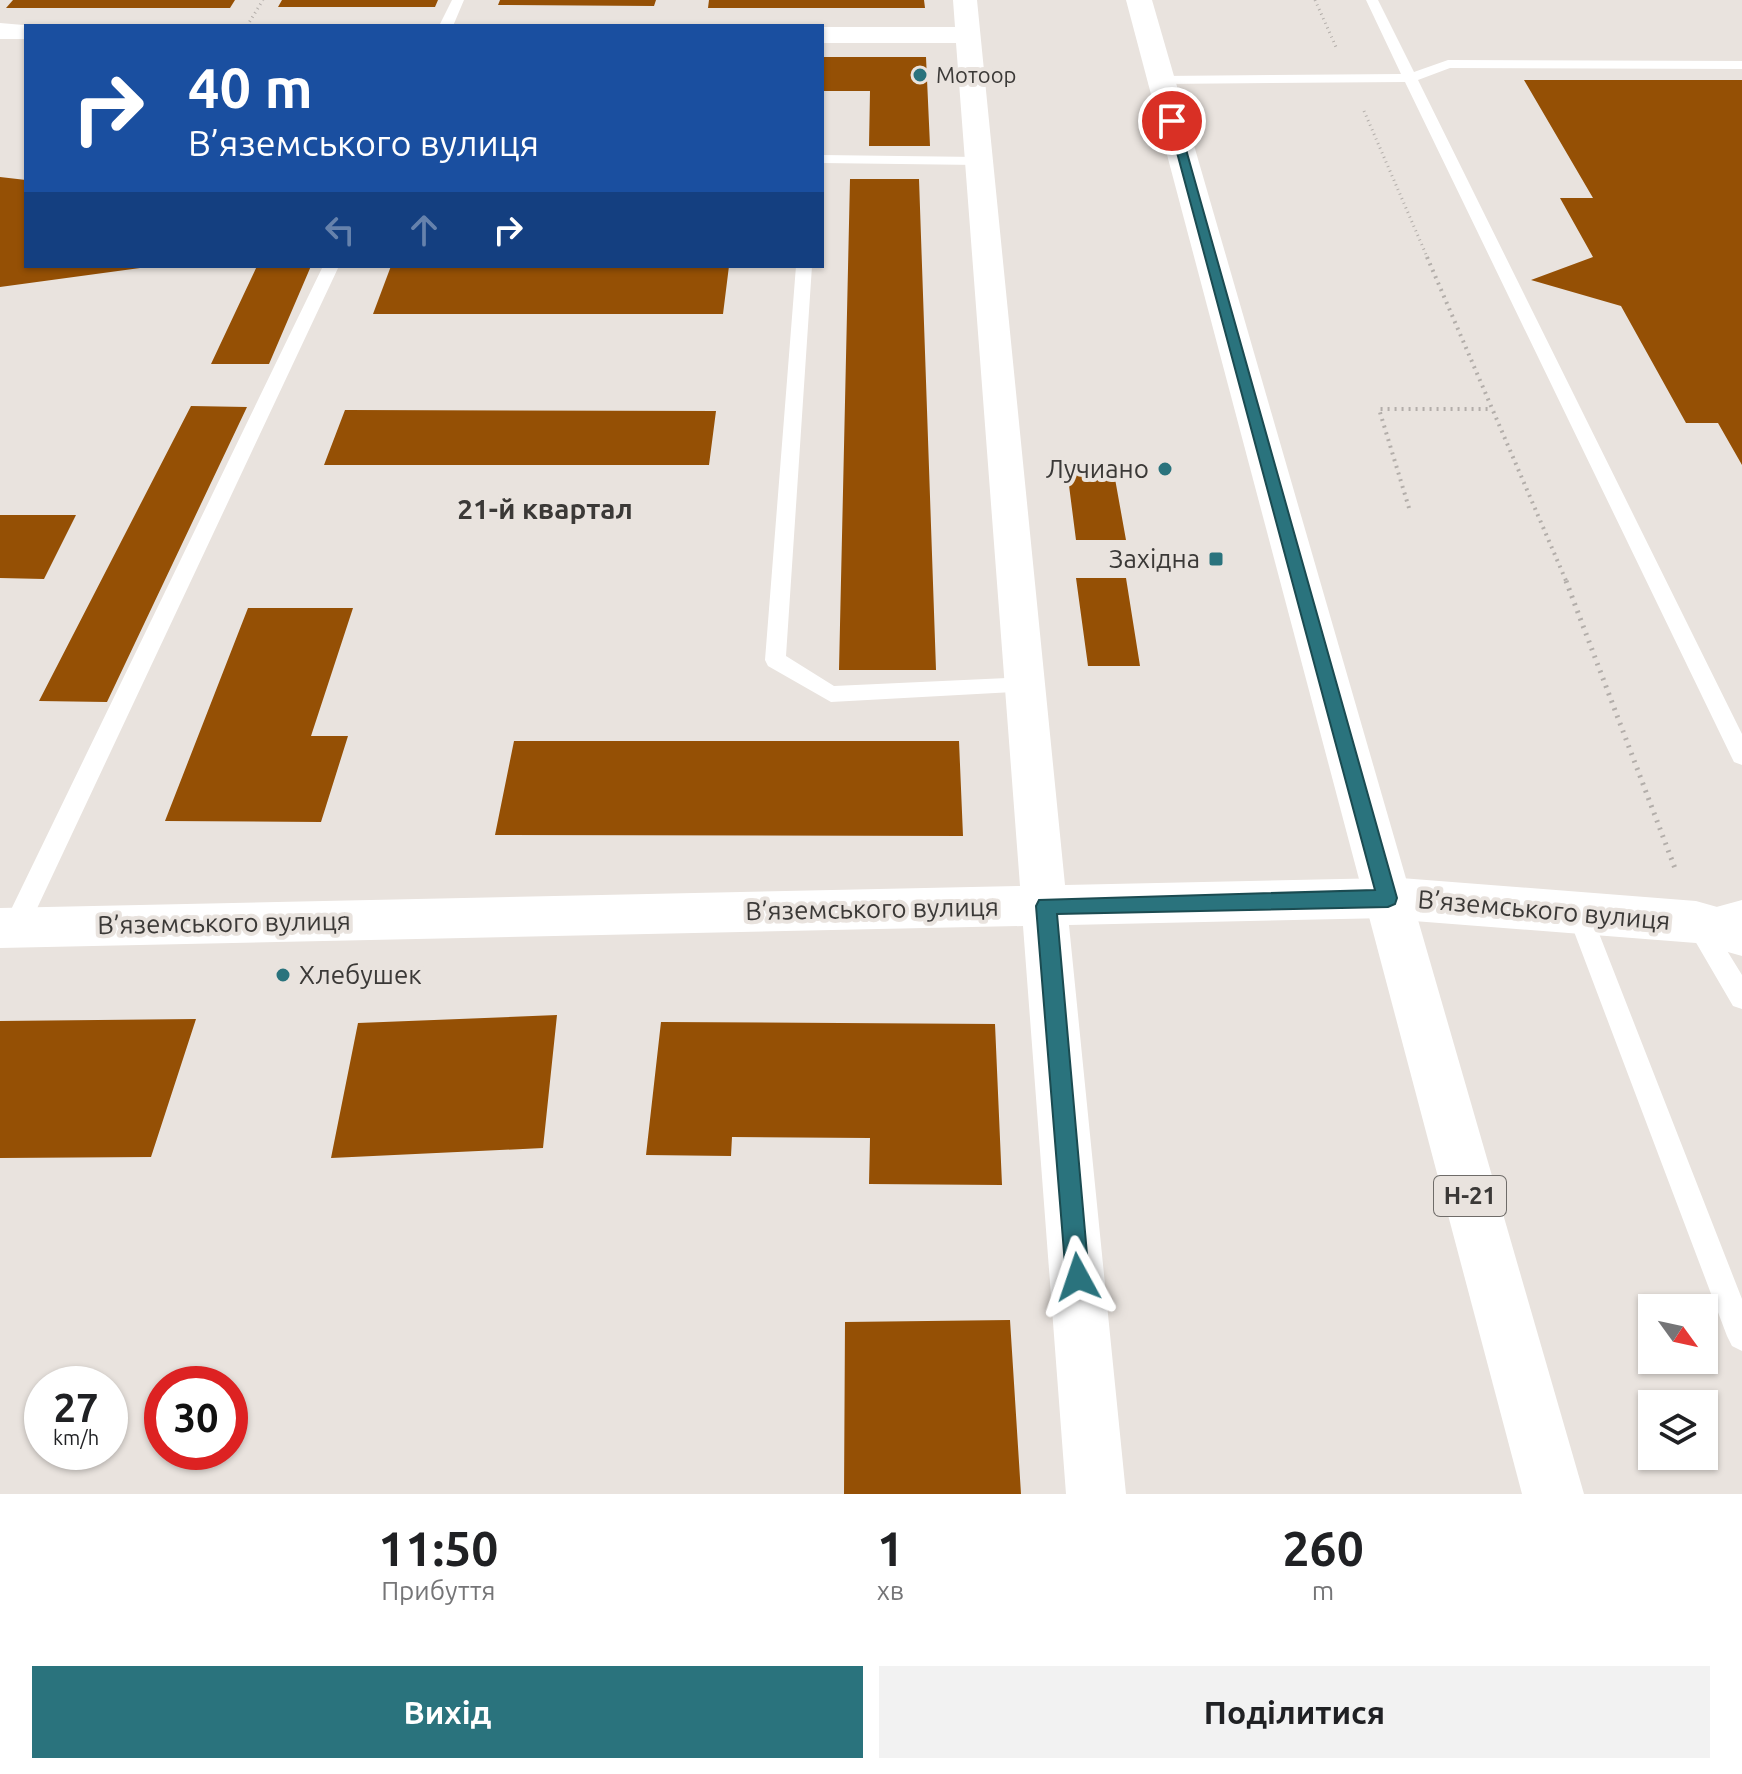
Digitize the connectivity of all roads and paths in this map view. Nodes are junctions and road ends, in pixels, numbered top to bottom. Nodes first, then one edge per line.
1 (263, 0) edge
2 (458, 0) edge
3 (1139, 0) edge
4 (1315, 0) edge
5 (1372, 0) edge
6 (966, 18) edge
7 (248, 24) edge
8 (447, 24) edge
9 (0, 31) edge
10 (24, 31) edge
11 (824, 35) edge
12 (1742, 65) edge
13 (1410, 78) junction
14 (1350, 79) junction
15 (1161, 80) junction
16 (824, 159) edge
17 (978, 161) junction
18 (330, 268) edge
19 (804, 268) edge
20 (1492, 409) junction
21 (1409, 508) dead end
22 (1026, 685) junction
23 (1742, 756) edge
24 (1388, 898) junction
25 (1046, 906) junction
26 (1742, 910) edge
27 (1579, 913) junction
28 (1696, 922) junction
29 (8, 928) edge
30 (1742, 935) edge
31 (1742, 998) edge
32 (1742, 1336) edge
33 (1096, 1494) edge
34 (1553, 1494) edge

1 - 7 path
2 - 8 lane
3 - 15 main road, Н-21
4 - 14 path
5 - 13 lane
6 - 11 street
6 - 17 street
9 - 10 street
12 - 13 lane
13 - 14 lane
13 - 23 lane
14 - 15 lane
14 - 20 path
15 - 24 main road, Н-21
16 - 17 lane
17 - 22 street
18 - 29 lane
19 - 22 lane
20 - 21 path
20 - 28 path
22 - 25 street
24 - 25 street, В’яземського вулиця
24 - 27 main road, В’яземського вулиця
24 - 34 main road, Н-21
25 - 29 street, В’яземського вулиця
25 - 33 street
26 - 28 lane
27 - 28 main road, В’яземського вулиця
27 - 32 lane
28 - 30 main road, В’яземського вулиця
28 - 31 lane

